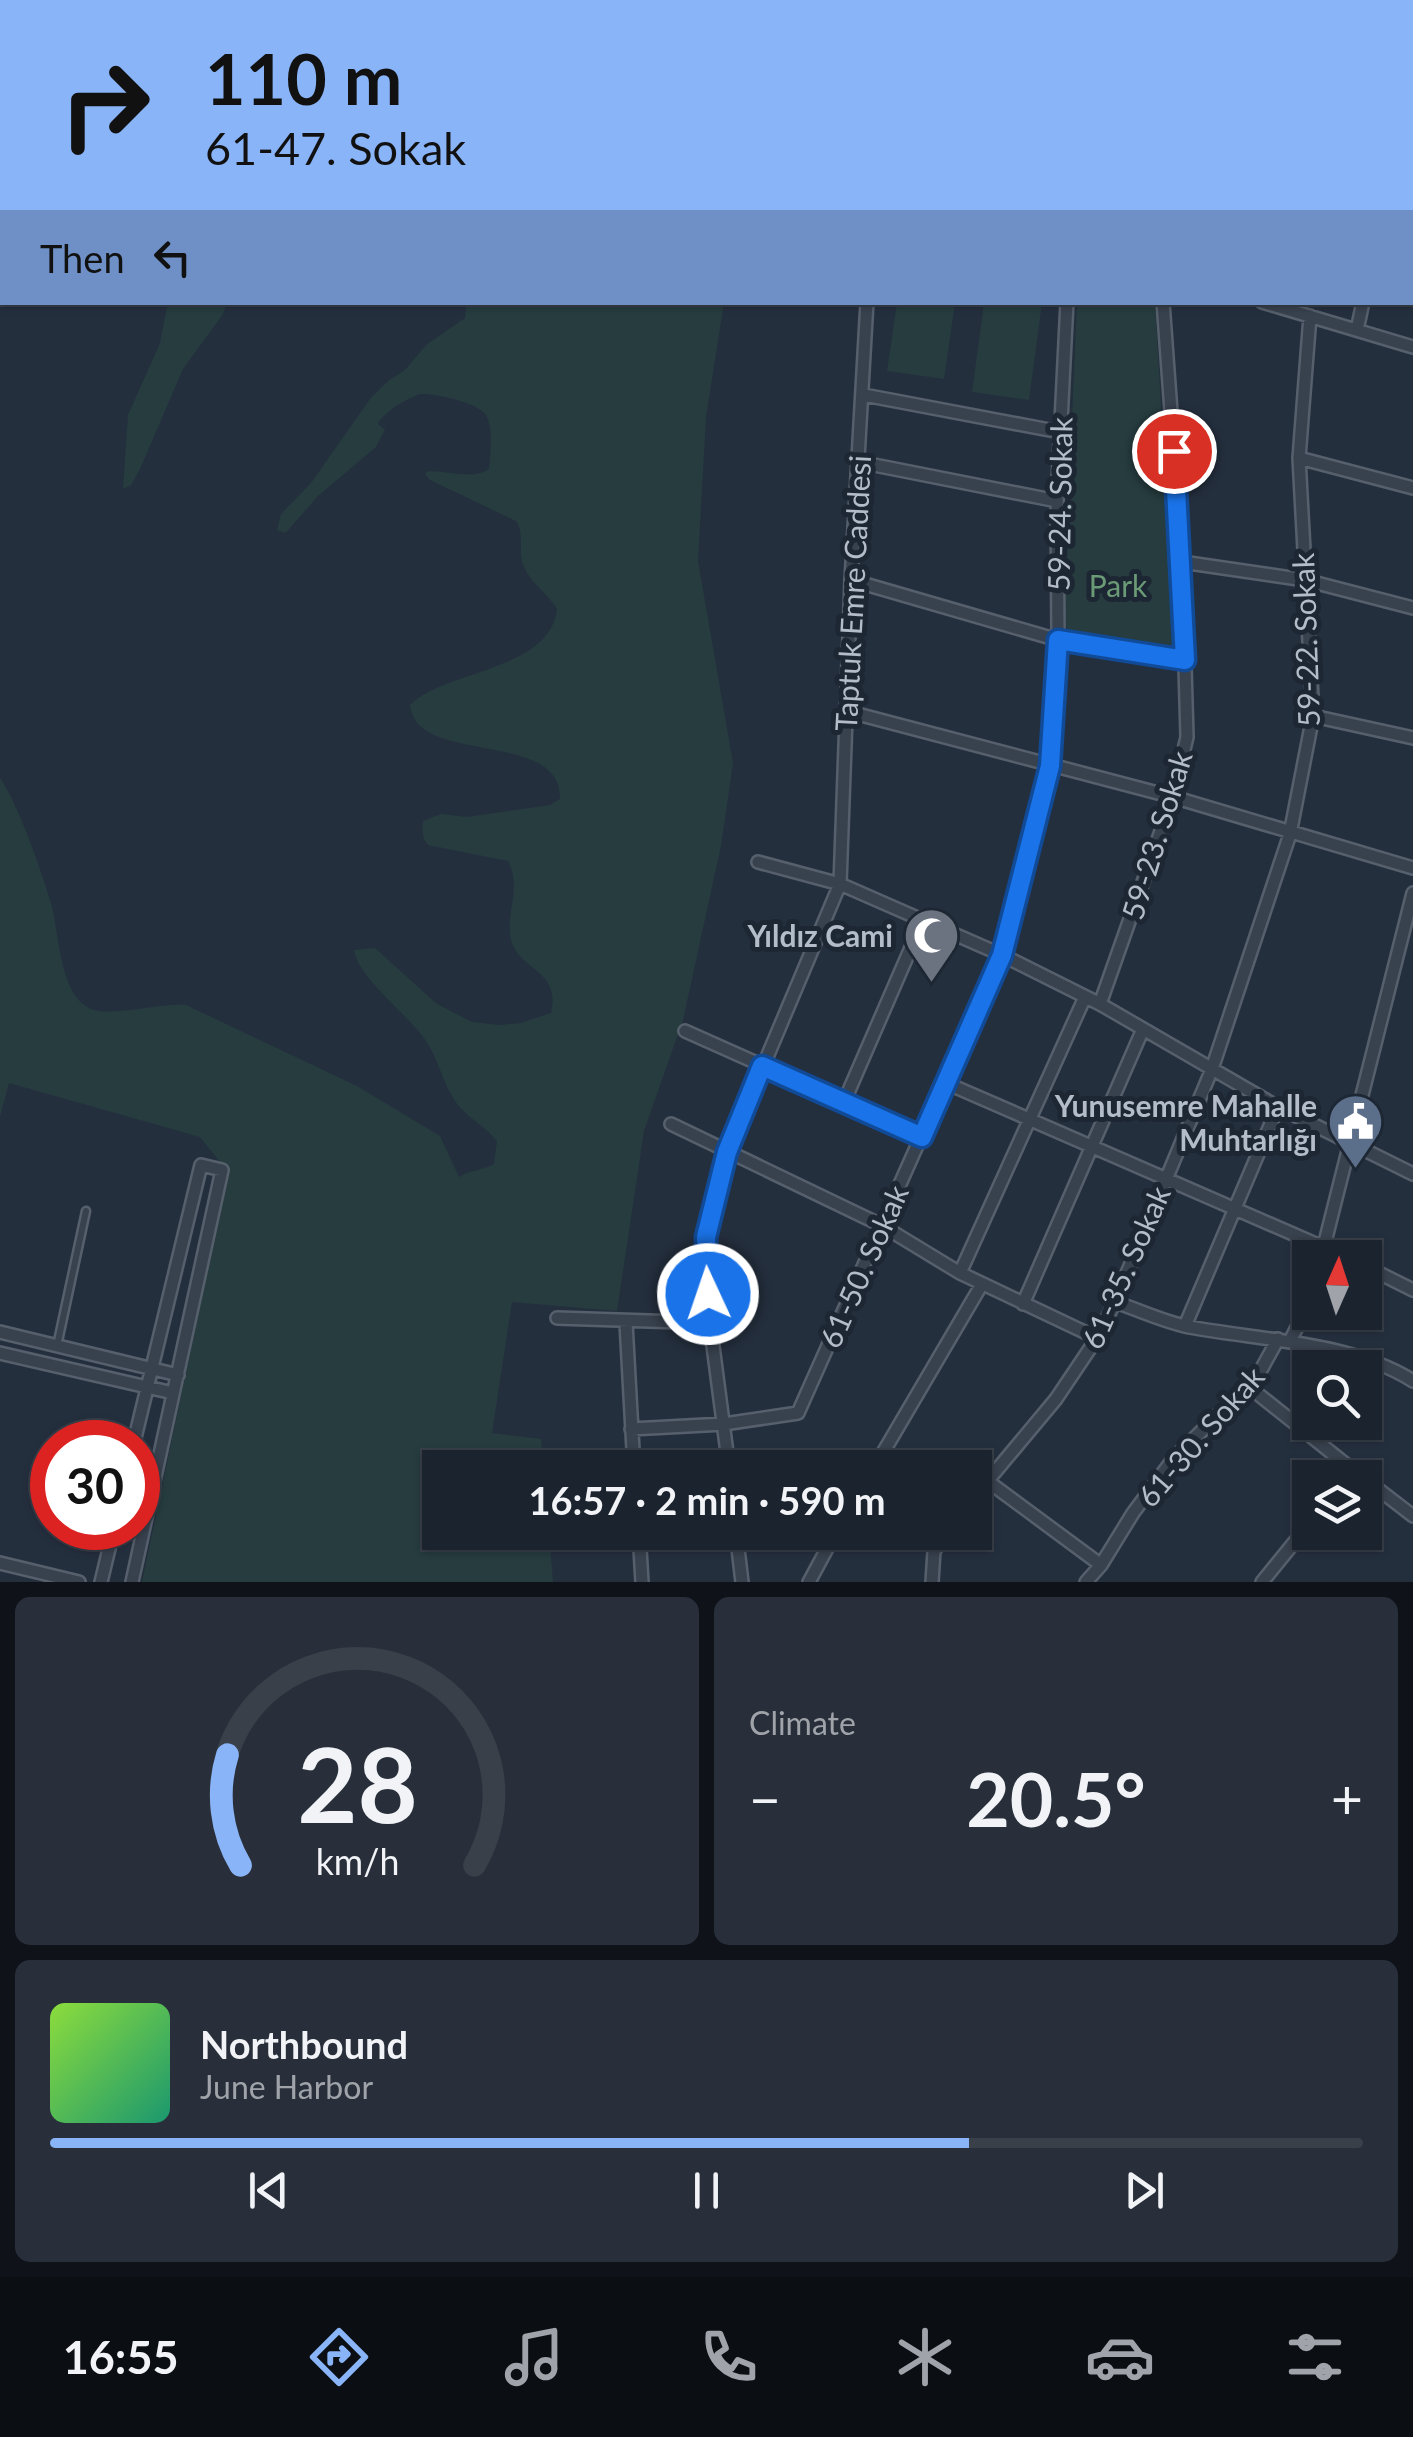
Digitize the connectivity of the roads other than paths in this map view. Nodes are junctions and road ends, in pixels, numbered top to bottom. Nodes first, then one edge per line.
1 (867, 305) edge
2 (1067, 305) edge
3 (1163, 305) edge
4 (1272, 305) edge
5 (1361, 305) edge
6 (1310, 316) junction
7 (1357, 330) junction
8 (1413, 347) edge
9 (864, 395) junction
10 (1060, 432) junction
11 (1298, 458) junction
12 (859, 462) junction
13 (1413, 488) edge
14 (1056, 501) junction
15 (1182, 562) junction
16 (851, 580) junction
17 (1305, 580) junction
18 (1413, 608) edge
19 (1058, 640) junction
20 (1185, 660) junction
21 (846, 711) junction
22 (1313, 716) junction
23 (1413, 738) edge
24 (1050, 766) junction
25 (1173, 798) junction
26 (1290, 834) junction
27 (758, 862) dead end
28 (1413, 868) edge
29 (840, 884) junction
30 (1413, 893) edge
31 (923, 920) junction
32 (1002, 955) junction
33 (1085, 997) junction
34 (1100, 1004) junction
35 (1142, 1029) junction
36 (685, 1031) dead end
37 (762, 1066) junction
38 (1212, 1069) junction
39 (946, 1083) junction
40 (844, 1102) junction
41 (1278, 1107) junction
42 (1031, 1120) junction
43 (670, 1124) dead end
44 (922, 1137) junction
45 (1348, 1143) junction
46 (1092, 1146) junction
47 (727, 1152) junction
48 (1413, 1174) edge
49 (1165, 1180) junction
50 (1233, 1208) junction
51 (86, 1211) dead end
52 (881, 1226) junction
53 (1304, 1240) edge
54 (1332, 1240) edge
55 (960, 1273) junction
56 (1382, 1274) edge
57 (982, 1284) junction
58 (1413, 1290) edge
59 (1115, 1302) junction
60 (1024, 1304) junction
61 (556, 1318) dead end
62 (626, 1322) junction
63 (710, 1323) junction
64 (1186, 1326) junction
65 (1292, 1328) edge
66 (0, 1332) edge
67 (1097, 1338) junction
68 (1284, 1340) junction
69 (57, 1346) junction
70 (0, 1354) edge
71 (150, 1368) junction
72 (178, 1374) junction
73 (1413, 1381) edge
74 (1248, 1386) junction
75 (147, 1388) junction
76 (173, 1393) junction
77 (139, 1420) edge
78 (724, 1424) junction
79 (631, 1429) junction
80 (633, 1450) edge
81 (727, 1450) edge
82 (885, 1450) edge
83 (1338, 1460) edge
84 (992, 1473) edge
85 (992, 1484) edge
86 (1382, 1494) edge
87 (1413, 1516) edge
88 (1292, 1545) edge
89 (109, 1550) edge
90 (640, 1550) edge
91 (738, 1550) edge
92 (826, 1550) edge
93 (935, 1550) edge
94 (0, 1563) edge
95 (1101, 1566) junction
96 (79, 1582) edge
97 (101, 1582) edge
98 (132, 1582) edge
99 (642, 1582) edge
100 (742, 1582) edge
101 (808, 1582) edge
102 (932, 1582) edge
103 (1086, 1582) edge
104 (1262, 1582) edge

1 - 9 street, Taptuk Emre Caddesi
2 - 10 street, 59-24. Sokak
3 - 15 street, 59-23. Sokak
4 - 6 street
5 - 7 street
6 - 7 street
6 - 11 street, 59-22. Sokak
7 - 8 street
9 - 10 street
9 - 12 street, Taptuk Emre Caddesi
10 - 14 street, 59-24. Sokak
11 - 13 street
11 - 17 street, 59-22. Sokak
12 - 14 street
12 - 16 street, Taptuk Emre Caddesi
14 - 19 street, 59-24. Sokak
15 - 17 street
15 - 20 street, 59-23. Sokak
16 - 19 street
16 - 21 street, Taptuk Emre Caddesi
17 - 18 street
17 - 22 street, 59-22. Sokak
19 - 20 street
19 - 24 street, 59-24. Sokak
20 - 25 street, 59-23. Sokak
21 - 24 street
21 - 29 street, Taptuk Emre Caddesi
22 - 23 street
22 - 26 street, 59-22. Sokak
24 - 25 street
24 - 32 street
25 - 26 street
25 - 34 street, 59-23. Sokak
26 - 28 street
26 - 38 street, 59-22. Sokak
27 - 29 street
29 - 31 street
29 - 37 street
30 - 45 street
31 - 32 street
31 - 40 street
32 - 33 street
32 - 39 street, 61-50. Sokak
33 - 34 street
33 - 42 street
34 - 35 street
35 - 38 street
35 - 46 street
36 - 37 street
37 - 40 street
37 - 47 street
38 - 41 street
38 - 49 street, 61-35. Sokak
39 - 42 street
39 - 44 street, 61-50. Sokak
40 - 44 street
41 - 45 street
41 - 50 street
42 - 46 street
42 - 55 street
43 - 47 street
44 - 52 street, 61-50. Sokak
45 - 48 street
45 - 54 street
46 - 49 street
46 - 60 street
47 - 52 street
47 - 63 street
49 - 50 street
49 - 59 street, 61-35. Sokak
50 - 53 street
50 - 64 street
51 - 69 lane
52 - 55 street
52 - 78 street, 61-50. Sokak
55 - 57 street
56 - 58 street
57 - 60 street
57 - 82 street
59 - 64 street
59 - 67 street, 61-35. Sokak
60 - 67 street
61 - 62 street
62 - 63 street
62 - 79 street
63 - 78 street
64 - 68 street
65 - 68 street, 61-30. Sokak
66 - 69 street
67 - 84 street, 61-35. Sokak
68 - 73 street
68 - 74 street, 61-30. Sokak
69 - 71 street
70 - 75 street
71 - 72 street
71 - 72 street
71 - 75 street
72 - 76 street
74 - 83 street
74 - 95 street, 61-30. Sokak
75 - 76 street
75 - 77 street
76 - 98 street
78 - 79 street
78 - 81 street
79 - 80 street
85 - 95 street
86 - 87 street
88 - 104 street
89 - 97 street
90 - 99 street
91 - 100 street
92 - 101 street
93 - 102 street
94 - 96 street
95 - 103 street, 61-30. Sokak

